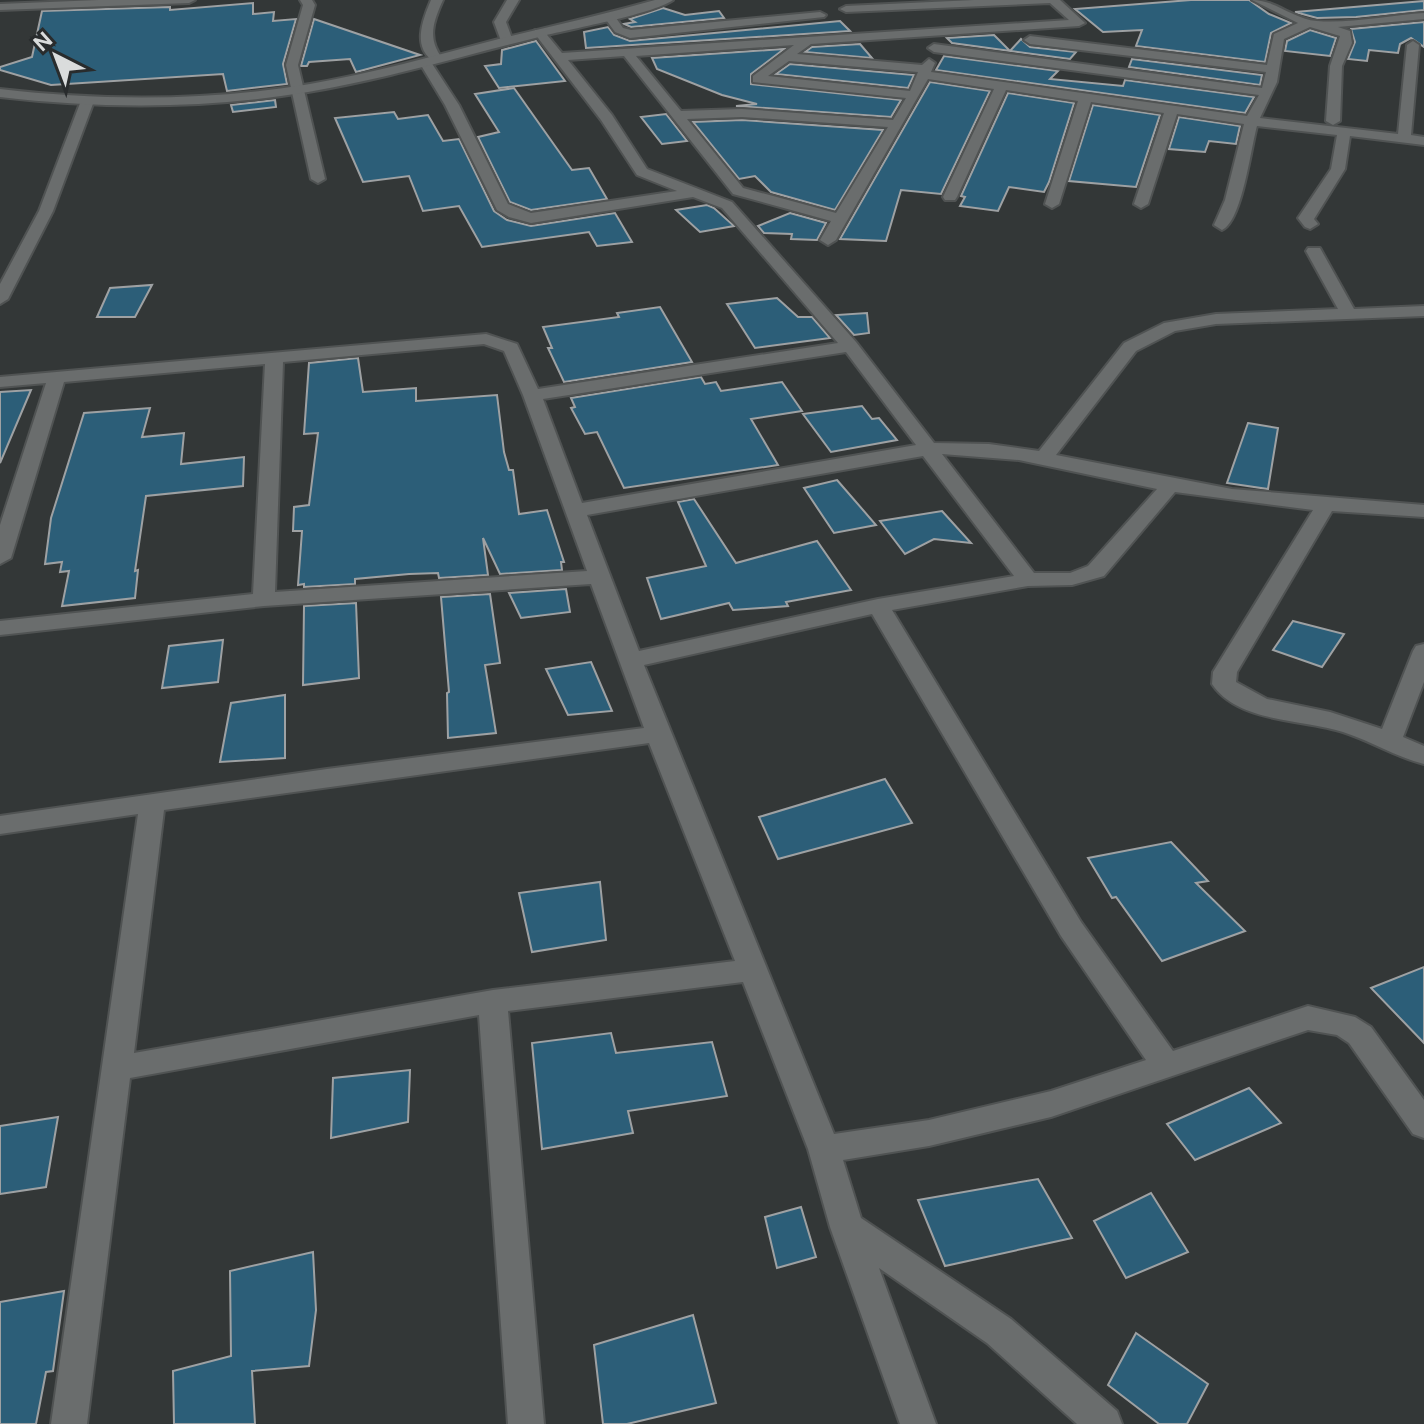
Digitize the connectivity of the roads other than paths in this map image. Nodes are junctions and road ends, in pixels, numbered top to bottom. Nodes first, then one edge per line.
1 (189, 0) edge
2 (306, 0) edge
3 (437, 0) edge
4 (513, 0) edge
5 (667, 0) edge
6 (835, 0) edge
7 (1052, 0) edge
8 (1258, 0) edge
9 (0, 7) edge
10 (820, 15) dead end
11 (1424, 16) edge
12 (610, 17) junction
13 (857, 23) junction
14 (1306, 24) junction
15 (1323, 25) junction
16 (539, 32) junction
17 (972, 32) junction
18 (507, 41) junction
19 (808, 41) junction
20 (936, 41) junction
21 (1413, 45) dead end
22 (628, 53) junction
23 (559, 57) junction
24 (785, 57) junction
25 (431, 60) junction
26 (1272, 69) junction
27 (924, 72) junction
28 (1157, 78) junction
29 (1002, 85) junction
30 (298, 89) junction
31 (1266, 92) junction
32 (0, 93) edge
33 (914, 95) junction
34 (1086, 96) junction
35 (87, 101) junction
36 (1143, 104) junction
37 (1172, 109) junction
38 (678, 115) junction
39 (1252, 121) junction
40 (1333, 121) dead end
41 (896, 124) junction
42 (1344, 132) junction
43 (1404, 139) junction
44 (1424, 141) edge
45 (318, 179) dead end
46 (696, 192) junction
47 (950, 197) dead end
48 (1052, 204) dead end
49 (1141, 204) dead end
50 (840, 219) junction
51 (1310, 224) dead end
52 (1222, 225) dead end
53 (828, 240) dead end
54 (1314, 251) dead end
55 (0, 299) edge
56 (1424, 311) edge
57 (1348, 313) junction
58 (850, 346) junction
59 (274, 357) junction
60 (57, 376) junction
61 (0, 382) edge
62 (532, 395) junction
63 (928, 449) junction
64 (1043, 459) junction
65 (1170, 486) junction
66 (1325, 506) junction
67 (574, 511) junction
68 (1424, 511) edge
69 (0, 558) edge
70 (598, 577) junction
71 (1028, 580) junction
72 (264, 599) junction
73 (878, 606) junction
74 (0, 628) edge
75 (1424, 651) edge
76 (632, 660) junction
77 (658, 734) junction
78 (1390, 740) junction
79 (1424, 756) edge
80 (152, 802) junction
81 (0, 825) edge
82 (754, 970) junction
83 (493, 1001) junction
84 (1166, 1065) junction
85 (118, 1068) junction
86 (1424, 1125) edge
87 (824, 1149) junction
88 (847, 1227) junction
89 (69, 1424) edge
90 (526, 1424) edge
91 (918, 1424) edge
92 (1104, 1424) edge

1 - 9 street
2 - 30 street
3 - 25 street
4 - 18 street
5 - 12 street
6 - 13 street
7 - 13 street
7 - 17 street
8 - 14 street
10 - 12 street
11 - 15 street
12 - 16 street
13 - 19 street
13 - 20 street
14 - 15 street
14 - 26 street
15 - 40 street
16 - 18 street
16 - 23 street
17 - 20 street
17 - 26 street
18 - 25 street
19 - 22 street
19 - 24 street
20 - 27 street
20 - 28 street
21 - 43 street
22 - 23 street
22 - 38 street
23 - 46 street
24 - 27 street
24 - 33 street
25 - 30 street
25 - 46 street
26 - 31 street
27 - 29 street
27 - 33 street
28 - 31 street
28 - 36 street
29 - 34 street
29 - 47 street
30 - 35 street
30 - 45 street
31 - 39 street
32 - 35 street
33 - 41 street
34 - 36 street
34 - 48 street
35 - 55 street
36 - 37 street
37 - 39 street
37 - 49 street
38 - 41 street
38 - 50 street
39 - 42 street
39 - 52 street
41 - 50 street
42 - 43 street
42 - 51 street
43 - 44 street
46 - 58 street
50 - 53 street
54 - 57 street
56 - 57 street
57 - 64 street
58 - 62 street
58 - 63 street
59 - 60 street
59 - 62 street
59 - 72 street
60 - 61 street
60 - 69 street
62 - 67 street
63 - 64 street
63 - 67 street
63 - 71 street
64 - 65 street
65 - 66 street
65 - 71 street
66 - 68 street
66 - 78 street
67 - 70 street
70 - 72 street
70 - 76 street
71 - 73 street
72 - 74 street
73 - 76 street
73 - 84 street
75 - 78 street
76 - 77 street
77 - 80 street
77 - 82 street
78 - 79 street
80 - 81 street
80 - 85 street
82 - 83 street
82 - 87 street
83 - 85 street
83 - 90 street
84 - 86 street
84 - 87 street
85 - 89 street
87 - 88 street
88 - 91 street
88 - 92 street

